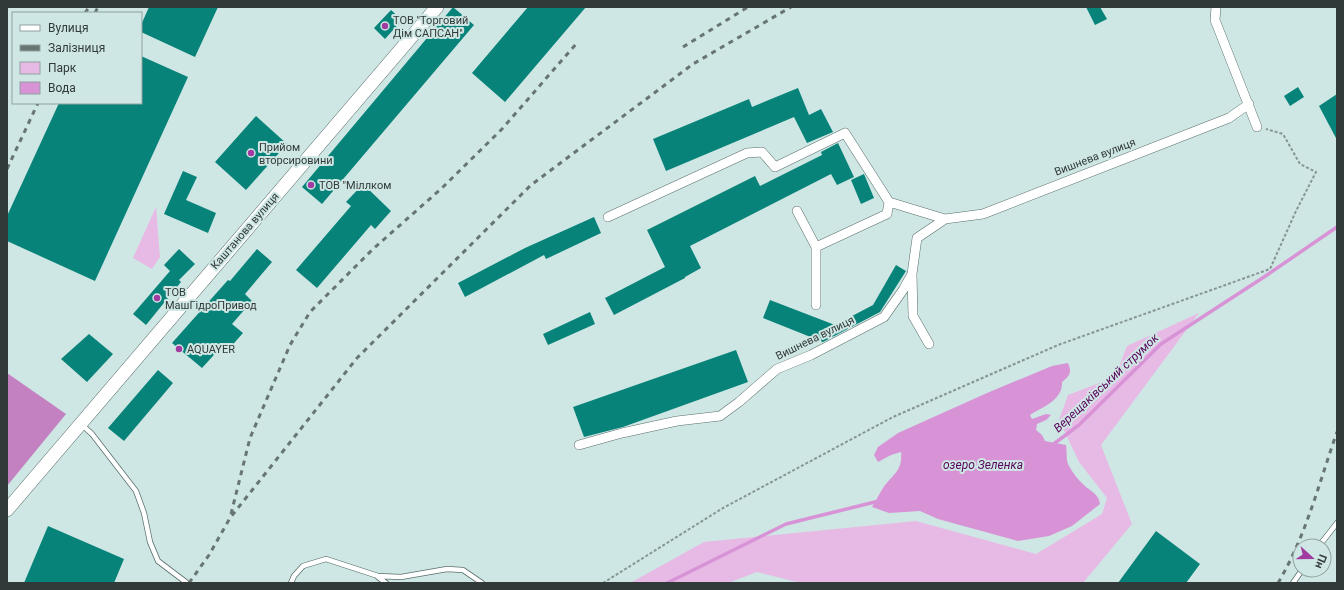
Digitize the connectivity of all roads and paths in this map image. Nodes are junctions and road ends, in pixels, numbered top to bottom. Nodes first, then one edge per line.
1 (437, 7) edge
2 (1216, 7) edge
3 (1249, 104) junction
4 (1257, 127) joint
5 (889, 202) junction
6 (797, 211) dead end
7 (608, 217) dead end
8 (945, 219) junction
9 (816, 247) junction
10 (912, 274) junction
11 (816, 305) dead end
12 (929, 344) dead end
13 (81, 424) junction
14 (579, 445) dead end
15 (7, 510) edge
16 (1337, 524) edge
17 (1326, 538) edge
18 (378, 576) junction
19 (187, 583) edge
20 (291, 583) edge
21 (386, 583) edge
22 (482, 583) edge
23 (603, 583) edge

1 - 13 street, Каштанова вулиця
2 - 3 street
3 - 4 street
3 - 8 street, Вишнева вулиця
4 - 23 path
5 - 7 street
5 - 8 street, Вишнева вулиця
5 - 9 street
6 - 9 street
8 - 10 street, Вишнева вулиця
9 - 11 street
10 - 12 street, Вишнева вулиця
10 - 14 street, Вишнева вулиця
13 - 15 street, Каштанова вулиця
13 - 19 lane
16 - 17 lane
18 - 20 lane
18 - 21 lane
18 - 22 lane

